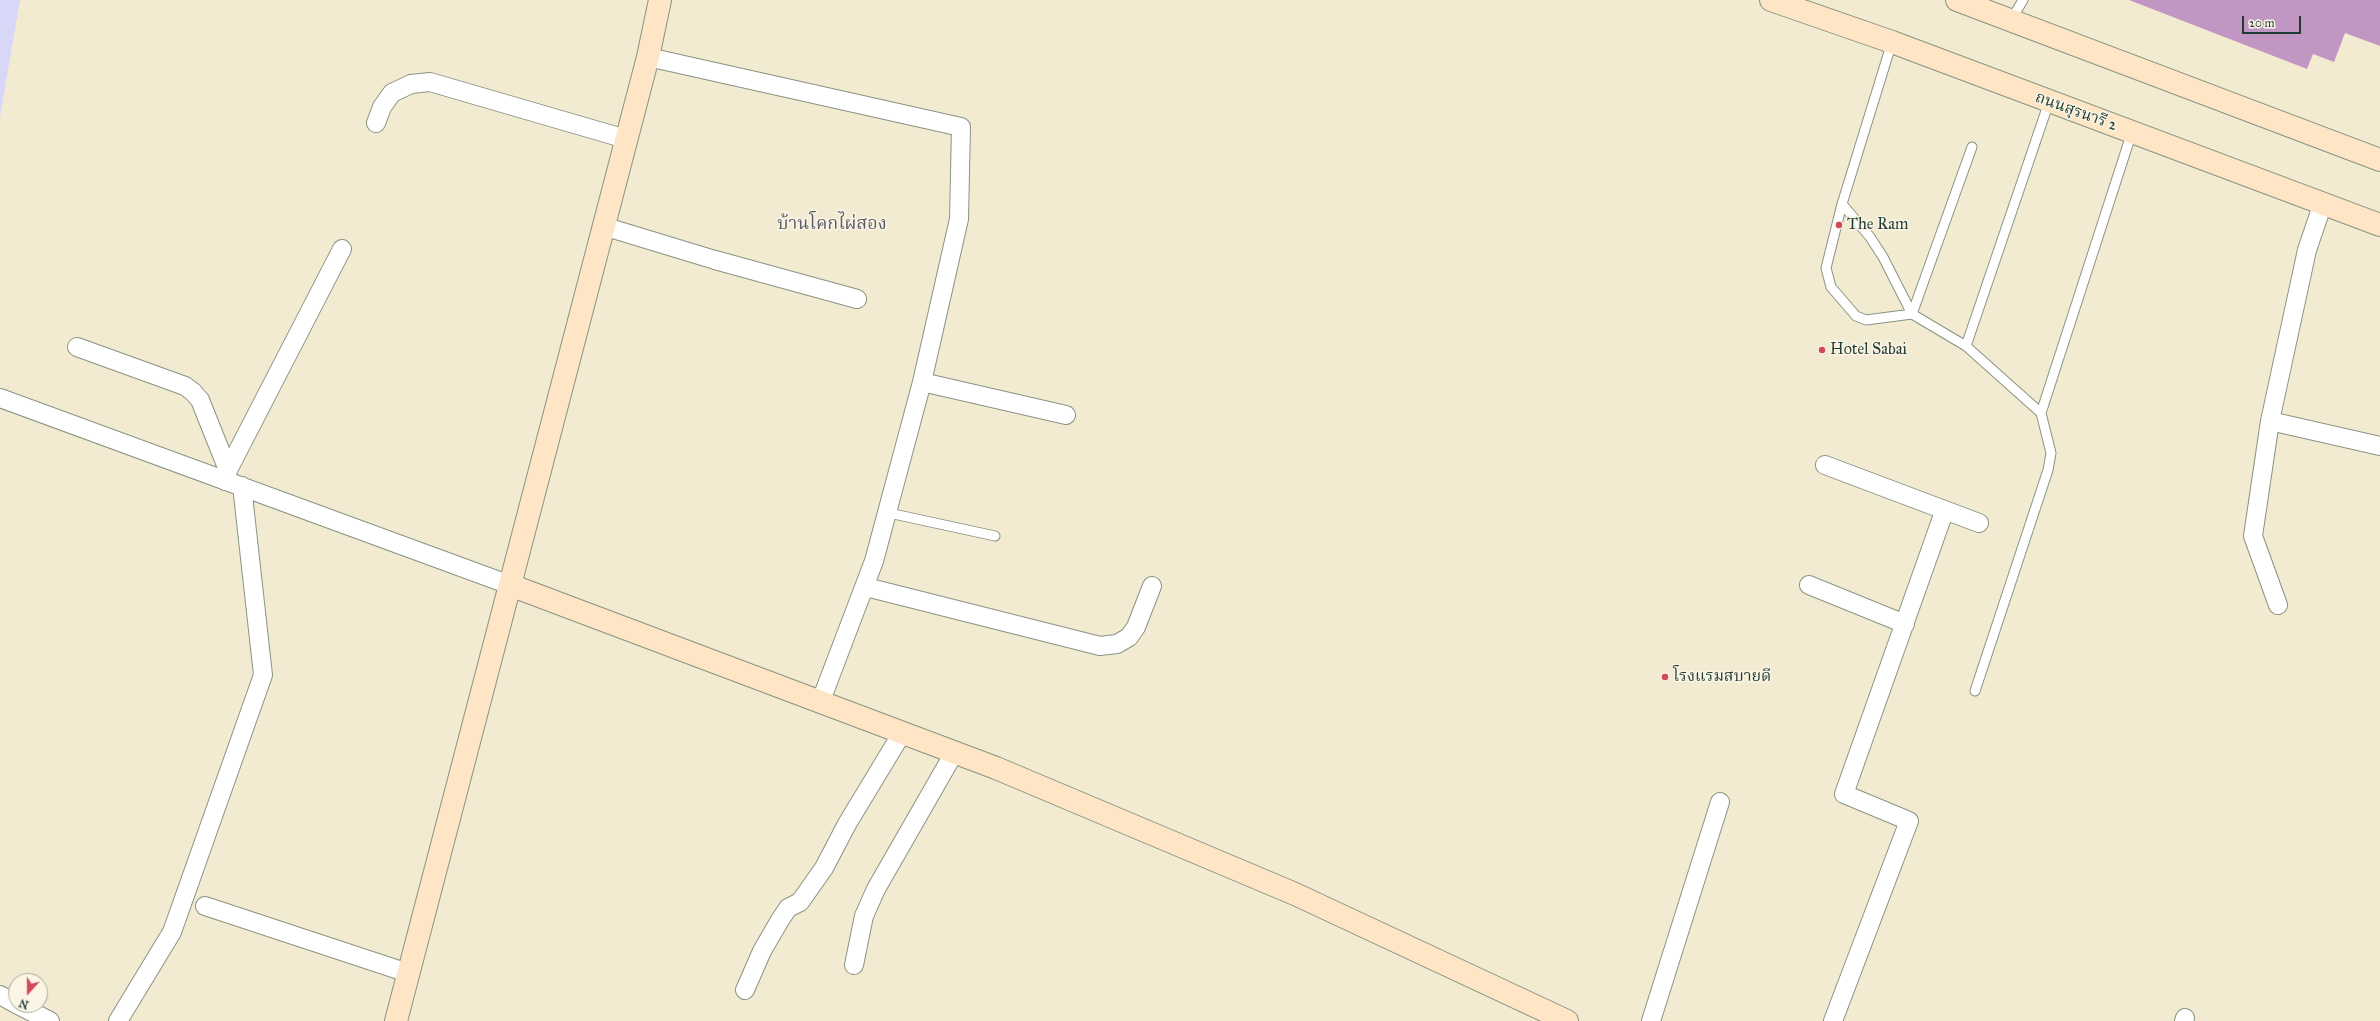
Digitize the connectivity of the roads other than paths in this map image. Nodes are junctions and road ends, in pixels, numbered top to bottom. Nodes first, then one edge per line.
1 (660, 0) edge
2 (1813, 0) edge
3 (1957, 0) edge
4 (2023, 0) edge
5 (1778, 2) edge
6 (2011, 20) junction
7 (1892, 42) junction
8 (648, 57) junction
9 (2049, 102) junction
10 (376, 123) dead end
11 (2132, 132) junction
12 (626, 139) junction
13 (1972, 147) dead end
14 (2380, 160) edge
15 (2323, 203) junction
16 (1842, 204) junction
17 (2380, 225) edge
18 (603, 226) junction
19 (342, 249) dead end
20 (857, 299) dead end
21 (1912, 314) junction
22 (1966, 346) junction
23 (77, 347) dead end
24 (922, 382) junction
25 (0, 398) edge
26 (2041, 413) junction
27 (1066, 415) dead end
28 (2270, 421) junction
29 (2380, 446) edge
30 (1825, 465) dead end
31 (231, 479) junction
32 (1944, 512) junction
33 (889, 513) junction
34 (1979, 523) dead end
35 (995, 536) dead end
36 (510, 585) junction
37 (1809, 585) dead end
38 (1152, 586) dead end
39 (866, 587) junction
40 (2278, 605) dead end
41 (1906, 624) junction
42 (1975, 691) dead end
43 (820, 703) junction
44 (902, 733) junction
45 (954, 753) junction
46 (1720, 802) dead end
47 (205, 906) dead end
48 (854, 965) dead end
49 (408, 973) junction
50 (745, 990) dead end
51 (34, 1013) edge
52 (50, 1021) edge
53 (118, 1021) edge
54 (396, 1021) edge
55 (1567, 1021) edge
56 (1651, 1021) edge
57 (1833, 1021) edge

1 - 8 street
2 - 5 street
3 - 6 street
4 - 6 lane
5 - 7 street, ถนนสุรนารี 2
6 - 14 street
7 - 9 street, ถนนสุรนารี 2
7 - 16 lane
8 - 12 street
8 - 24 street
9 - 11 street, ถนนสุรนารี 2
9 - 22 lane
10 - 12 street
11 - 15 street, ถนนสุรนารี 2
11 - 26 lane
12 - 18 street
13 - 21 lane
15 - 17 street, ถนนสุรนารี 2
15 - 28 street
16 - 21 lane
16 - 21 lane
18 - 20 street
18 - 36 street
19 - 31 street
21 - 22 lane
22 - 26 lane
23 - 31 street
24 - 27 street
24 - 33 street
25 - 31 street
26 - 42 lane
28 - 29 street
28 - 40 street
30 - 32 street
31 - 36 street
31 - 53 street
32 - 34 street
32 - 41 street
33 - 35 lane
33 - 39 street
36 - 43 street
36 - 49 street
37 - 41 street
38 - 39 street
39 - 43 street
41 - 57 street
43 - 44 street
44 - 45 street
44 - 50 street
45 - 48 street
45 - 55 street
46 - 56 street
47 - 49 street
49 - 54 street
51 - 52 street

